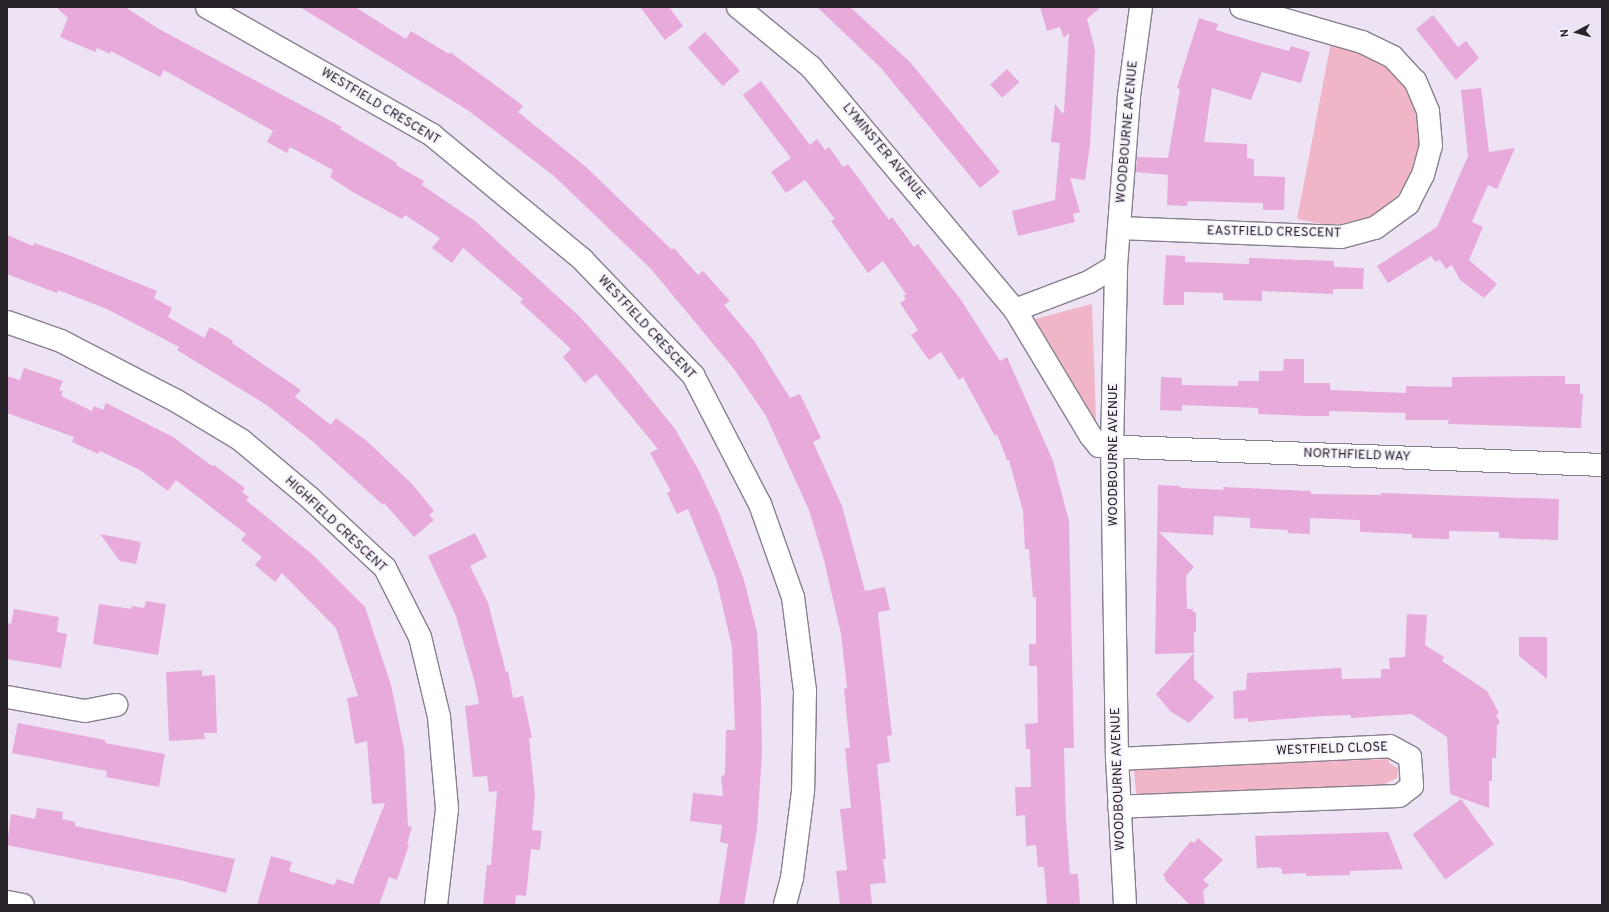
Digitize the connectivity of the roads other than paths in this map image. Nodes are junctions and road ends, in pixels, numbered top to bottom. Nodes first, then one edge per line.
1 (208, 7) edge
2 (738, 7) edge
3 (1141, 7) edge
4 (1241, 7) edge
5 (1119, 228) junction
6 (1116, 266) junction
7 (1014, 310) junction
8 (7, 322) edge
9 (1112, 448) junction
10 (1602, 465) edge
11 (7, 697) edge
12 (116, 705) dead end
13 (1117, 759) junction
14 (1119, 807) junction
15 (7, 902) edge
16 (23, 905) edge
17 (436, 905) edge
18 (785, 905) edge
19 (1124, 905) edge

1 - 18 street, WESTFIELD CRESCENT
2 - 7 street, LYMINSTER AVENUE
3 - 5 street, WOODBOURNE AVENUE
4 - 5 street, EASTFIELD CRESCENT
5 - 6 street, WOODBOURNE AVENUE
6 - 7 street
6 - 9 street, WOODBOURNE AVENUE
7 - 9 street, LYMINSTER AVENUE
8 - 17 street, HIGHFIELD CRESCENT
9 - 10 street, NORTHFIELD WAY
9 - 13 street, WOODBOURNE AVENUE
11 - 12 street
13 - 14 street, WOODBOURNE AVENUE
13 - 14 street, WESTFIELD CLOSE
14 - 19 street, WOODBOURNE AVENUE
15 - 16 street

